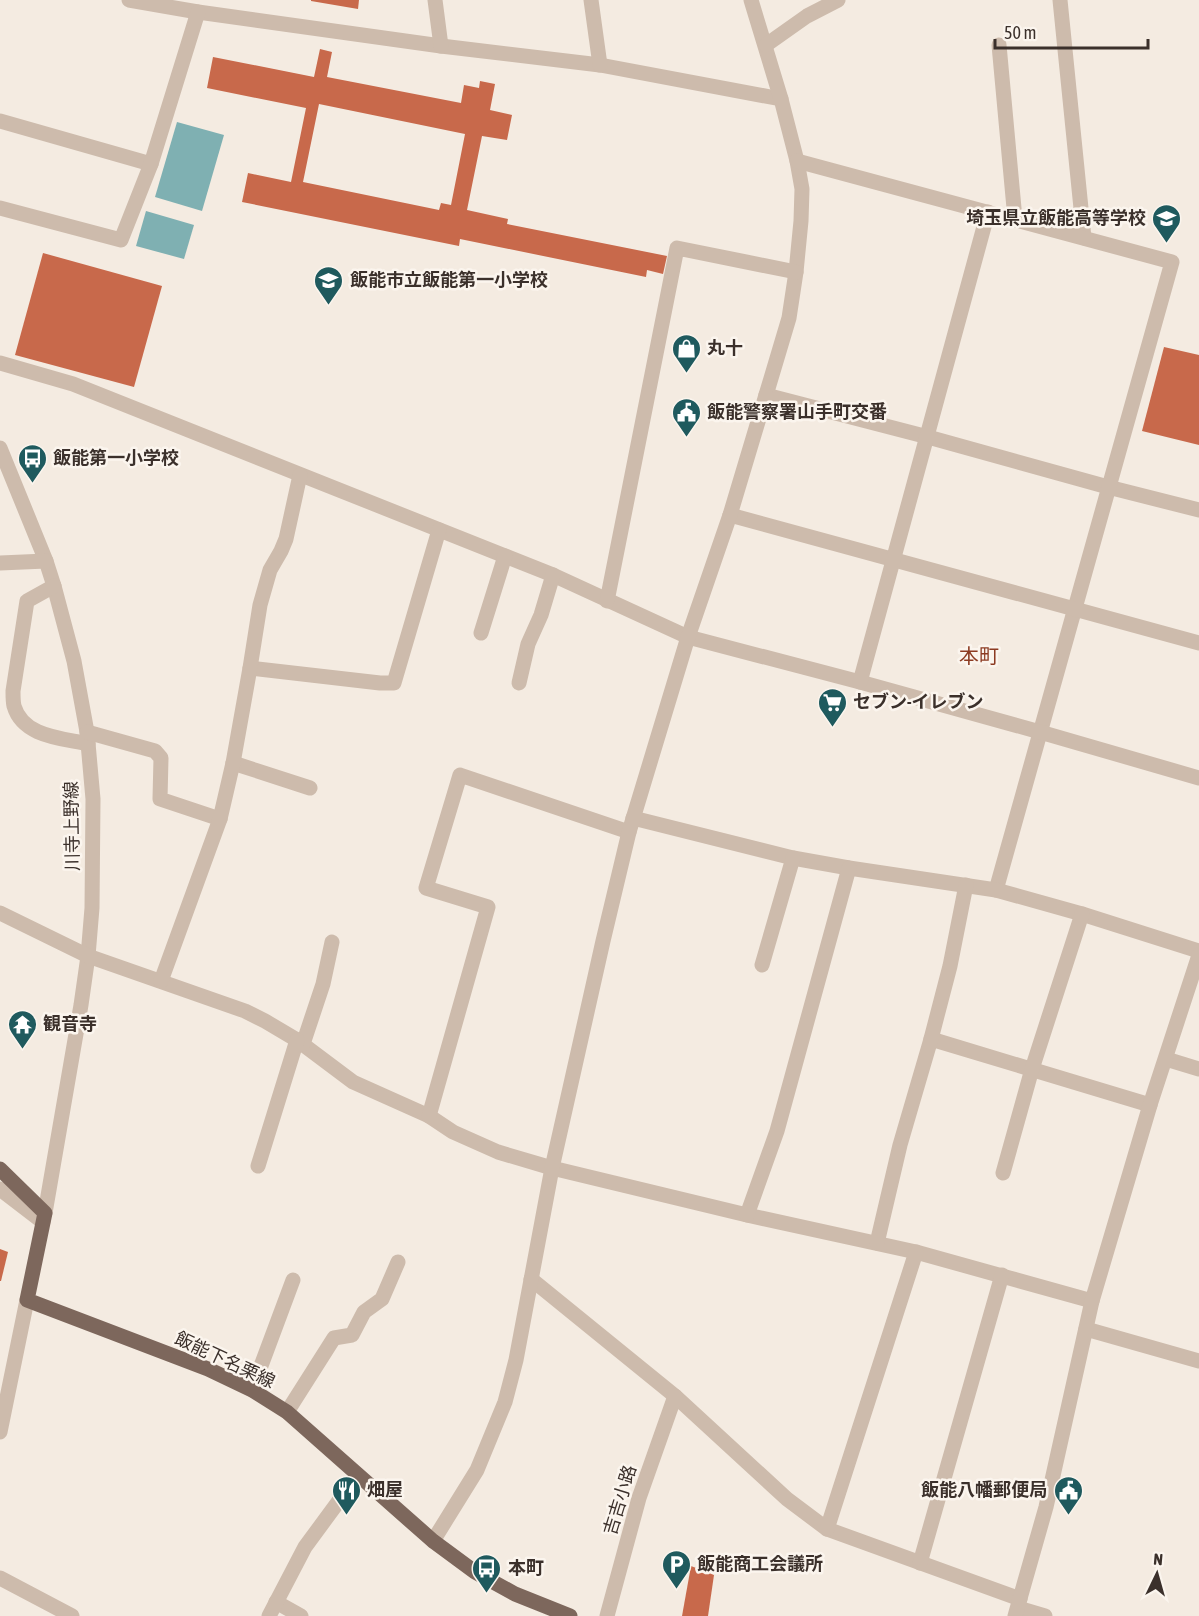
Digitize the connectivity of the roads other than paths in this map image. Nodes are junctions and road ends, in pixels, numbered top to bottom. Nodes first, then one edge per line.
1 (129, 0) edge
2 (435, 0) edge
3 (591, 0) edge
4 (752, 0) edge
5 (838, 0) edge
6 (1060, 0) edge
7 (198, 12) junction
8 (766, 45) junction
9 (999, 45) dead end
10 (441, 46) junction
11 (600, 65) junction
12 (781, 99) junction
13 (0, 122) edge
14 (797, 161) junction
15 (151, 164) junction
16 (0, 208) edge
17 (988, 212) junction
18 (1015, 219) junction
19 (1084, 238) junction
20 (796, 272) junction
21 (0, 363) edge
22 (766, 395) junction
23 (928, 437) junction
24 (0, 448) edge
25 (300, 475) junction
26 (1108, 487) junction
27 (1199, 510) edge
28 (730, 515) junction
29 (439, 530) junction
30 (505, 556) junction
31 (893, 559) junction
32 (46, 561) junction
33 (0, 563) edge
34 (553, 575) junction
35 (54, 586) junction
36 (607, 600) junction
37 (1074, 608) junction
38 (481, 633) dead end
39 (688, 637) junction
40 (1199, 643) edge
41 (250, 668) junction
42 (860, 682) junction
43 (519, 683) dead end
44 (1040, 732) junction
45 (88, 738) junction
46 (233, 763) junction
47 (1199, 778) edge
48 (310, 788) dead end
49 (220, 819) junction
50 (631, 825) junction
51 (794, 858) junction
52 (849, 868) junction
53 (966, 885) junction
54 (996, 890) junction
55 (0, 913) edge
56 (1082, 914) junction
57 (332, 942) dead end
58 (1199, 953) edge
59 (88, 957) junction
60 (762, 965) dead end
61 (161, 981) junction
62 (931, 1040) junction
63 (300, 1042) junction
64 (1166, 1059) junction
65 (1032, 1069) junction
66 (1199, 1069) edge
67 (1150, 1105) junction
68 (429, 1116) junction
69 (258, 1166) dead end
70 (552, 1168) junction
71 (0, 1169) edge
72 (1003, 1173) dead end
73 (0, 1188) edge
74 (747, 1215) junction
75 (44, 1218) junction
76 (877, 1243) junction
77 (916, 1252) junction
78 (398, 1262) dead end
79 (1002, 1275) junction
80 (531, 1279) junction
81 (293, 1280) dead end
82 (27, 1300) junction
83 (1092, 1300) junction
84 (1086, 1329) junction
85 (1199, 1361) edge
86 (252, 1390) junction
87 (675, 1396) junction
88 (287, 1412) junction
89 (0, 1431) edge
90 (358, 1474) junction
91 (827, 1529) junction
92 (433, 1541) junction
93 (920, 1563) junction
94 (0, 1578) edge
95 (276, 1602) junction
96 (1018, 1608) edge
97 (72, 1616) edge
98 (269, 1616) edge
99 (301, 1616) edge
100 (570, 1616) edge
101 (608, 1616) edge
102 (1045, 1616) edge

1 - 7 street
2 - 10 street
3 - 11 street
4 - 8 street
5 - 8 street
6 - 19 street
7 - 10 street
7 - 15 street
8 - 12 street
9 - 18 street
10 - 11 street
11 - 12 street
12 - 14 street
13 - 15 street
14 - 17 street
14 - 20 street
15 - 16 street
17 - 18 street
17 - 23 street
18 - 19 street
19 - 26 street
20 - 22 street
20 - 36 street
21 - 25 street
22 - 23 street
22 - 28 street
23 - 26 street
23 - 31 street
24 - 32 street, 川寺上野線
25 - 29 street
25 - 41 street
26 - 27 street
26 - 37 street
28 - 31 street
28 - 39 street
29 - 30 street
29 - 41 street
30 - 34 street
30 - 38 street
31 - 37 street
31 - 42 street
32 - 33 street
32 - 35 street, 川寺上野線
34 - 36 street
34 - 43 street
35 - 45 street, 川寺上野線
35 - 45 street
36 - 39 street
37 - 40 street
37 - 44 street
39 - 42 street
39 - 50 street
41 - 46 street
42 - 44 street
44 - 47 street
44 - 54 street
45 - 49 street
45 - 59 street, 川寺上野線
46 - 48 street
46 - 49 street
49 - 61 street
50 - 51 street
50 - 68 street
50 - 70 street
51 - 52 street
51 - 60 street
52 - 53 street
52 - 74 street
53 - 54 street
53 - 62 street
54 - 56 street
55 - 59 street
56 - 58 street
56 - 65 street
57 - 63 street
58 - 64 street
59 - 61 street
59 - 75 street, 川寺上野線
61 - 63 street
62 - 65 street
62 - 76 street
63 - 68 street
63 - 69 street
64 - 66 street
64 - 67 street
65 - 67 street
65 - 72 street
67 - 83 street
68 - 70 street
70 - 74 street
70 - 80 street
71 - 75 main road
73 - 75 street
74 - 76 street
75 - 82 main road
76 - 77 street
77 - 79 street
77 - 91 street
78 - 88 street
79 - 83 street
79 - 93 street
80 - 87 street
80 - 92 street
81 - 86 street
82 - 86 main road, 飯能下名栗線
82 - 89 street
83 - 84 street
84 - 85 street
84 - 96 street
86 - 88 main road, 飯能下名栗線
87 - 91 street
87 - 101 street, 吉吉小路
88 - 90 main road, 飯能下名栗線
90 - 92 main road, 飯能下名栗線
90 - 95 street
91 - 93 street
92 - 100 main road, 飯能下名栗線
93 - 96 street
94 - 97 street
95 - 98 street
95 - 99 street
96 - 102 street

